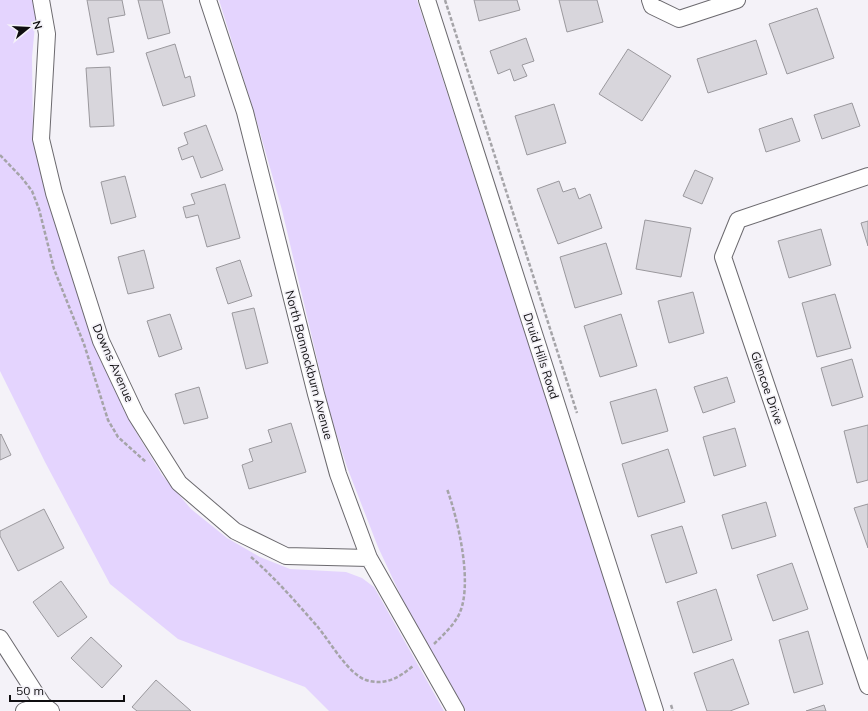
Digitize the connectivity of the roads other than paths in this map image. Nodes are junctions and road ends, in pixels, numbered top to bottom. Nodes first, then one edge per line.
1 (42, 0) edge
2 (208, 0) edge
3 (427, 0) edge
4 (650, 0) edge
5 (737, 0) edge
6 (868, 176) edge
7 (369, 558) junction
8 (0, 638) edge
9 (865, 669) edge
10 (868, 686) edge
11 (47, 708) edge
12 (24, 711) edge
13 (456, 711) edge
14 (655, 711) edge

1 - 7 street, Downs Avenue
2 - 7 street, North Bannockburn Avenue
3 - 14 street, Druid Hills Road
4 - 5 street
6 - 9 street, Glencoe Drive
7 - 13 street, North Bannockburn Avenue
8 - 11 street
9 - 10 street, Glencoe Drive
11 - 12 street

